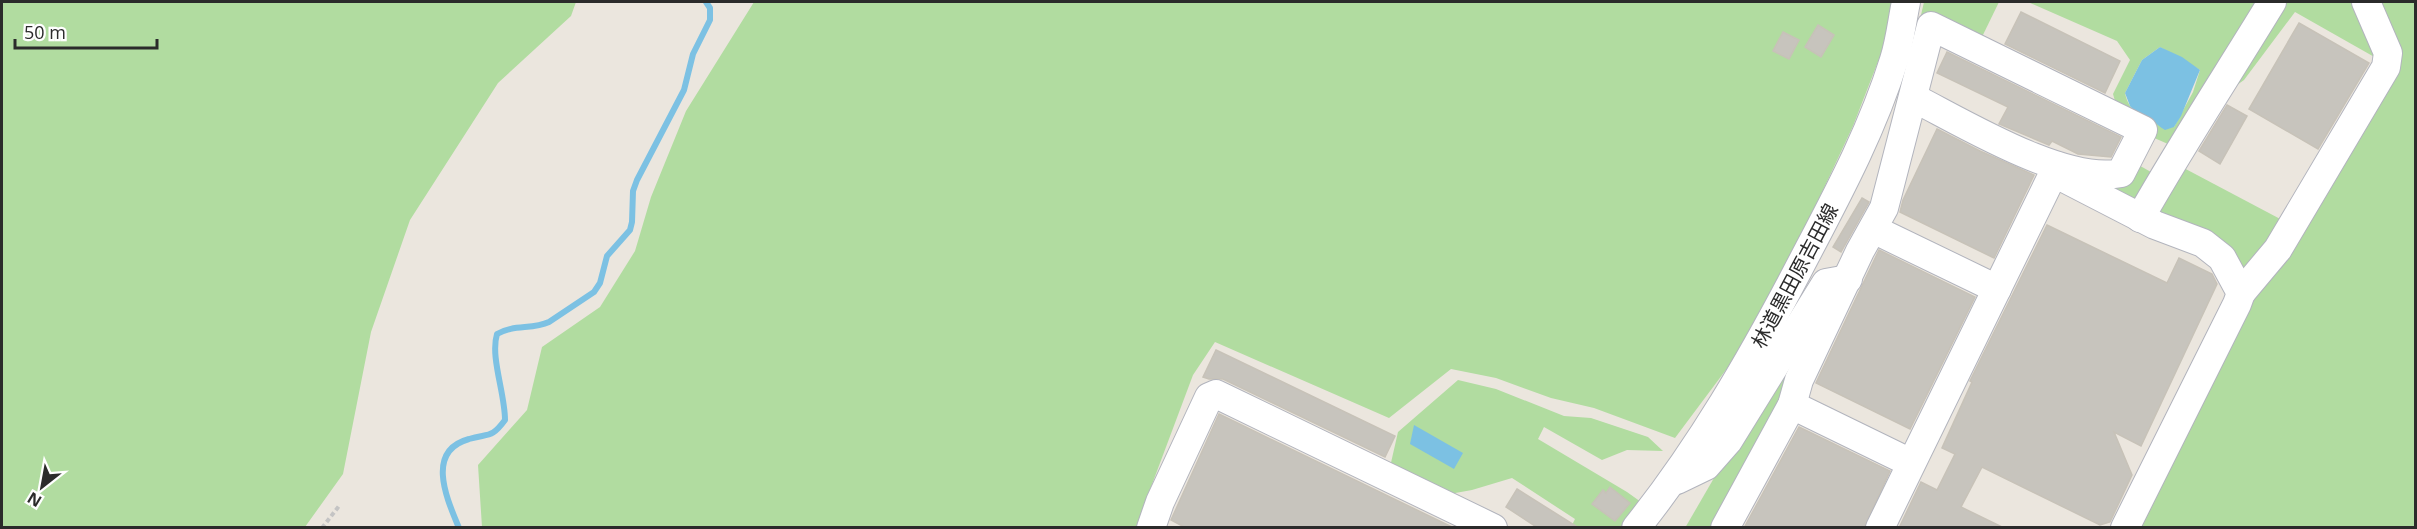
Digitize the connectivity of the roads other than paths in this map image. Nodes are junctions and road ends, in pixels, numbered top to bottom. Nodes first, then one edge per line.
1 (1906, 2) edge
2 (2272, 2) edge
3 (2366, 2) edge
4 (1933, 14) edge
5 (1914, 98) junction
6 (2135, 146) junction
7 (2171, 163) junction
8 (2056, 170) junction
9 (2140, 218) junction
10 (1873, 229) junction
11 (1848, 279) junction
12 (1997, 289) junction
13 (2241, 293) junction
14 (1792, 405) junction
15 (1911, 463) junction
16 (1670, 484) junction
17 (1151, 528) edge
18 (1493, 528) edge
19 (1636, 528) edge
20 (1725, 528) edge
21 (1880, 528) edge
22 (2125, 528) edge

1 - 16 street, 林道黒田原吉田線
2 - 7 street
3 - 13 street
4 - 5 street
4 - 6 street
5 - 8 street
5 - 10 street
6 - 7 street
6 - 8 street
7 - 9 street
8 - 9 street
8 - 12 street
9 - 13 street
10 - 11 street
10 - 12 street
11 - 14 street
11 - 16 street
12 - 15 street
13 - 22 street
14 - 15 street
14 - 20 street
15 - 21 street
16 - 19 street, 林道黒田原吉田線
17 - 18 street

